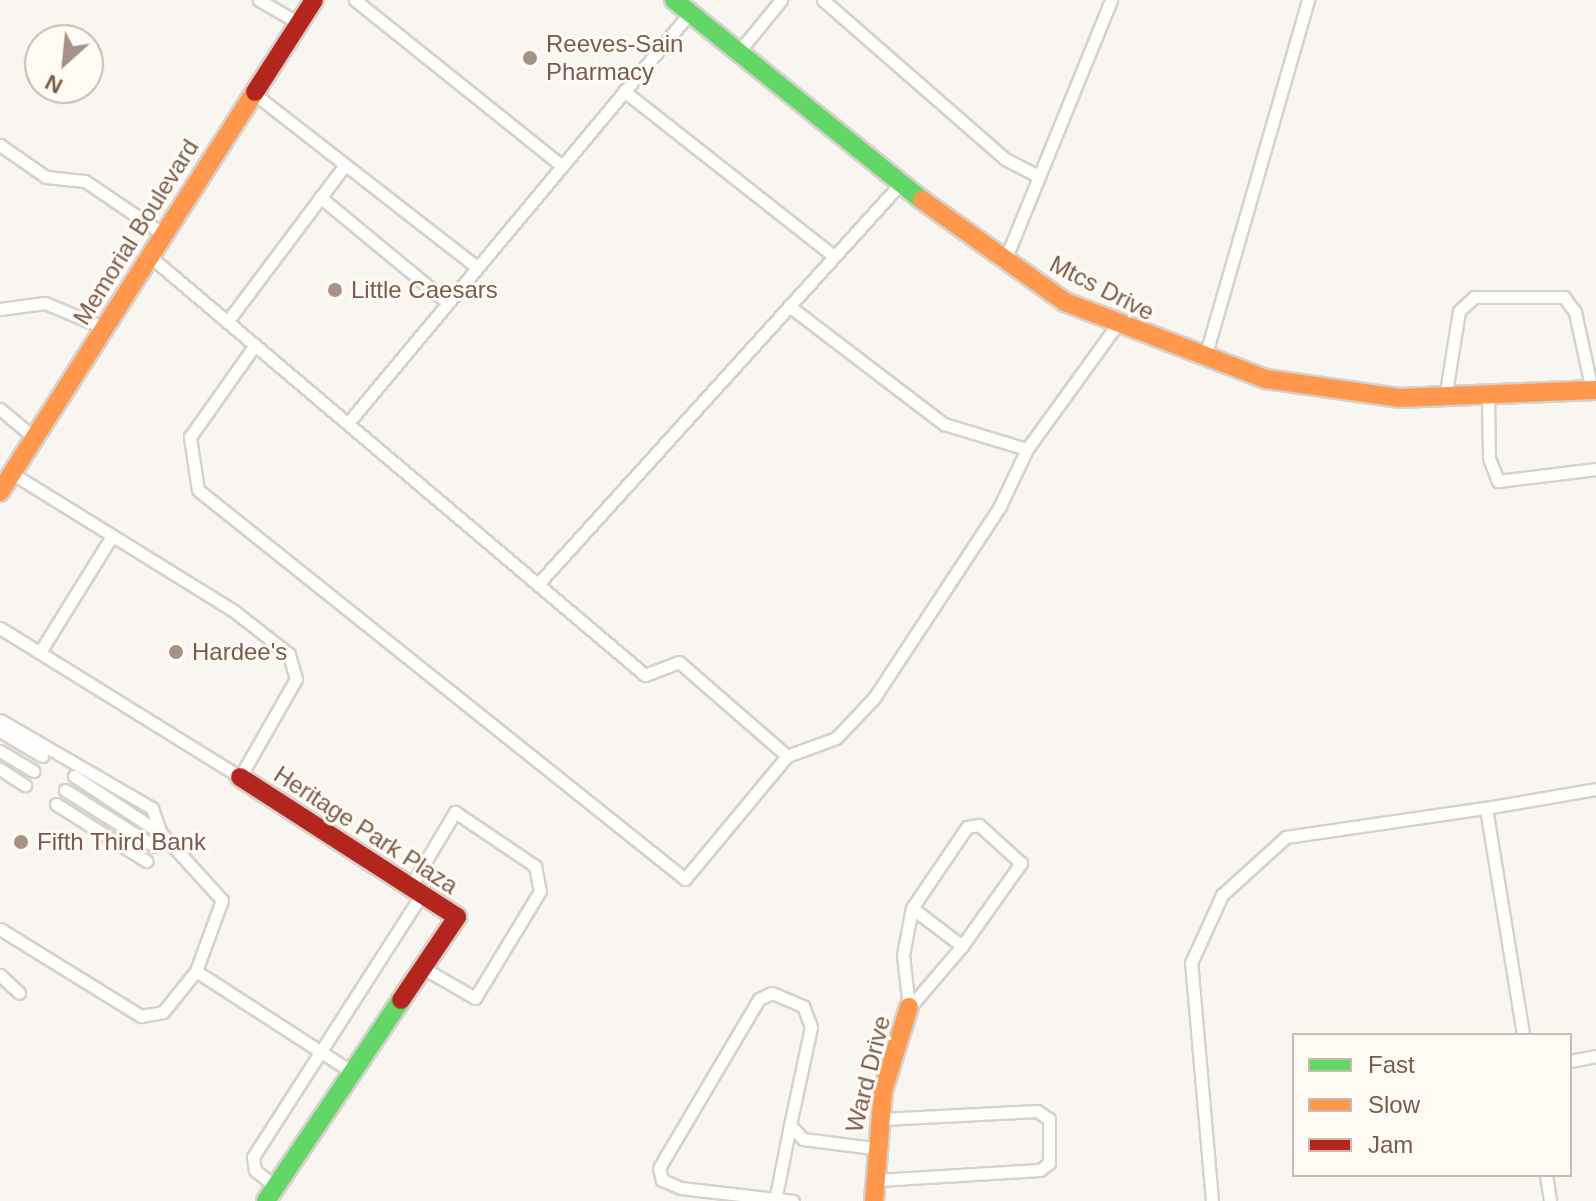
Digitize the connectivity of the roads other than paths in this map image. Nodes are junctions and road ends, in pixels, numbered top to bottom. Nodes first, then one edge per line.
1 (259, 0) edge
2 (314, 0) edge
3 (355, 0) edge
4 (674, 0) edge
5 (781, 0) edge
6 (823, 0) edge
7 (1111, 0) edge
8 (1308, 0) edge
9 (689, 13) junction
10 (298, 23) junction
11 (738, 52) junction
12 (624, 91) junction
13 (252, 93) junction
14 (0, 145) edge
15 (345, 165) junction
16 (562, 166) junction
17 (1039, 176) junction
18 (901, 183) junction
19 (318, 200) junction
20 (164, 235) junction
21 (149, 256) junction
22 (834, 256) junction
23 (1004, 261) junction
24 (477, 267) junction
25 (448, 303) junction
26 (789, 306) junction
27 (0, 309) edge
28 (227, 322) junction
29 (1117, 325) junction
30 (104, 328) junction
31 (255, 345) junction
32 (1204, 358) junction
33 (1594, 391) edge
34 (1445, 398) junction
35 (1488, 398) junction
36 (0, 409) edge
37 (348, 423) junction
38 (34, 437) junction
39 (1027, 449) junction
40 (1596, 469) edge
41 (12, 473) junction
42 (0, 492) edge
43 (112, 536) junction
44 (538, 584) junction
45 (0, 628) edge
46 (40, 652) junction
47 (0, 720) edge
48 (0, 731) edge
49 (0, 751) edge
50 (42, 756) dead end
51 (787, 756) junction
52 (0, 769) edge
53 (33, 771) dead end
54 (74, 776) dead end
55 (240, 777) junction
56 (25, 785) dead end
57 (1596, 789) edge
58 (65, 790) dead end
59 (56, 804) dead end
60 (1486, 808) junction
61 (162, 834) junction
62 (154, 846) dead end
63 (146, 861) dead end
64 (416, 890) junction
65 (912, 908) junction
66 (0, 929) edge
67 (962, 946) junction
68 (423, 968) junction
69 (196, 971) junction
70 (0, 975) edge
71 (19, 993) dead end
72 (909, 1007) junction
73 (1523, 1033) edge
74 (321, 1051) junction
75 (1596, 1056) edge
76 (1572, 1061) edge
77 (353, 1072) junction
78 (878, 1119) junction
79 (790, 1125) junction
80 (873, 1148) junction
81 (1546, 1177) edge
82 (874, 1180) junction
83 (271, 1194) edge
84 (775, 1200) edge
85 (793, 1201) edge
86 (874, 1201) edge
87 (1212, 1201) edge
88 (1550, 1201) edge

1 - 10 lane
2 - 10 street, Memorial Boulevard
3 - 16 lane
4 - 9 street, Mtcs Drive
5 - 11 lane
6 - 17 lane
7 - 17 lane
8 - 32 lane
9 - 11 street, Mtcs Drive
9 - 12 lane
10 - 13 street, Memorial Boulevard
11 - 18 street, Mtcs Drive
12 - 16 lane
12 - 22 lane
13 - 15 lane
13 - 20 street, Memorial Boulevard
14 - 20 lane
15 - 19 lane
15 - 24 lane
16 - 24 lane
17 - 23 lane
18 - 22 lane
18 - 23 street, Mtcs Drive
19 - 25 lane
19 - 28 lane
20 - 21 street, Memorial Boulevard
21 - 28 lane
21 - 30 street, Memorial Boulevard
22 - 26 lane
23 - 29 street, Mtcs Drive
24 - 25 lane
25 - 37 lane
26 - 39 lane
26 - 44 lane
27 - 30 lane
28 - 31 lane
29 - 32 street, Mtcs Drive
29 - 39 lane
30 - 38 street, Memorial Boulevard
31 - 37 lane
31 - 51 lane
32 - 34 street, Mtcs Drive
33 - 34 lane
33 - 35 street, Mtcs Drive
34 - 35 street, Mtcs Drive
35 - 40 lane
36 - 38 lane
37 - 44 lane
38 - 41 street, Memorial Boulevard
39 - 51 lane
41 - 42 street, Memorial Boulevard
41 - 43 lane
43 - 46 lane
43 - 55 lane
44 - 51 lane
45 - 46 lane, Heritage Park Plaza
46 - 55 lane, Heritage Park Plaza
47 - 61 lane
48 - 50 lane
49 - 53 lane
52 - 56 lane
54 - 61 lane
55 - 64 street, Heritage Park Plaza
57 - 60 lane
58 - 62 lane
59 - 63 lane
60 - 73 lane
60 - 87 lane
61 - 69 lane
64 - 68 street, Heritage Park Plaza
64 - 68 lane
64 - 74 lane
65 - 67 lane
65 - 67 lane
65 - 72 lane
66 - 69 lane
67 - 72 lane
68 - 77 street, Heritage Park Plaza
69 - 74 lane
70 - 71 lane
72 - 78 street, Ward Drive
74 - 77 lane
74 - 83 lane
75 - 76 lane
77 - 83 street, Heritage Park Plaza
78 - 80 street, Ward Drive
78 - 82 lane
79 - 80 lane
79 - 84 lane
79 - 84 lane
80 - 82 street, Ward Drive
81 - 88 lane
82 - 86 street, Ward Drive
84 - 85 lane

